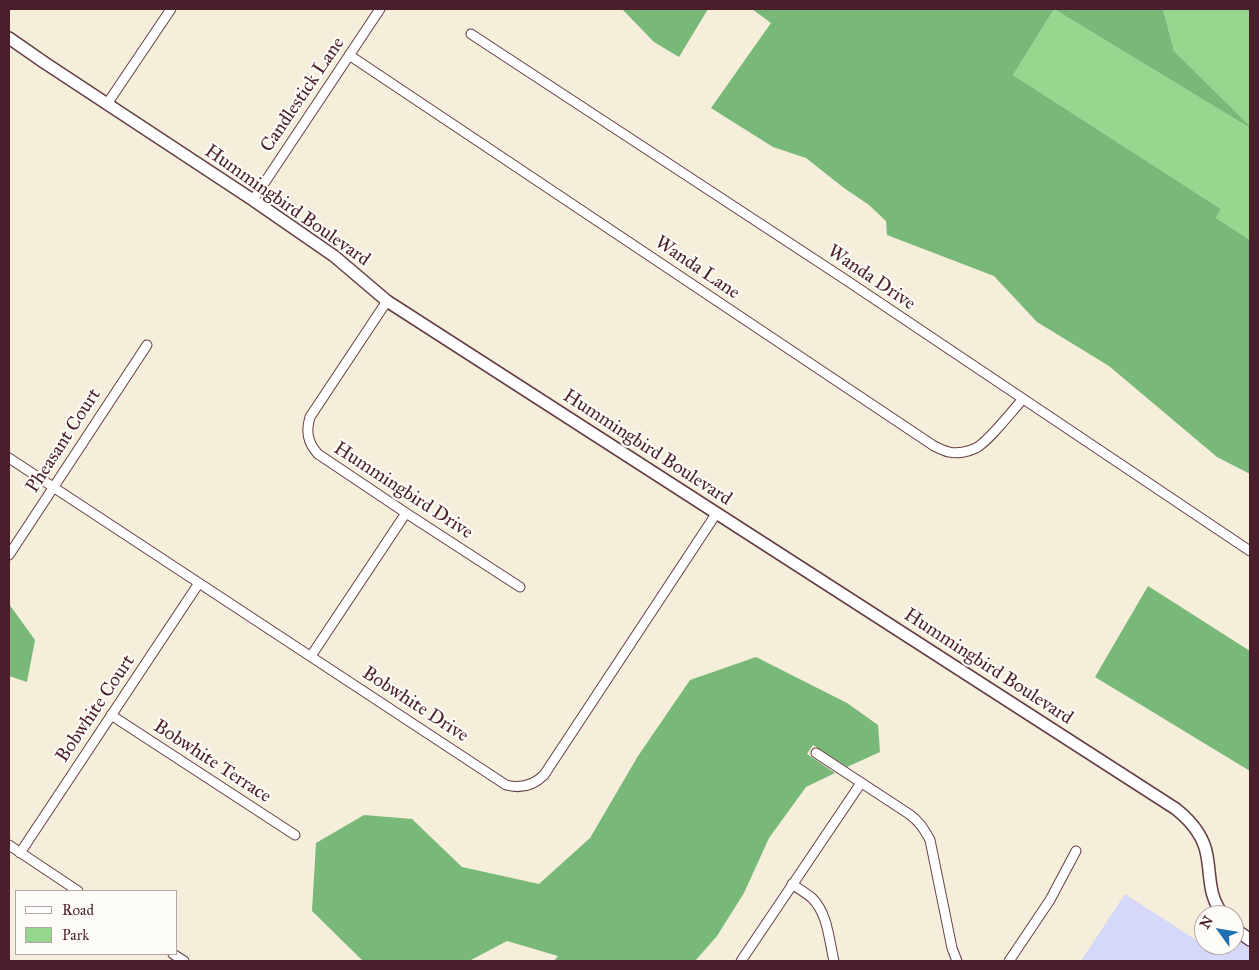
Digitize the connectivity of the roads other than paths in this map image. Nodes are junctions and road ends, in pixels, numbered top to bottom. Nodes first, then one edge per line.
1 (171, 9) edge
2 (380, 9) edge
3 (471, 34) dead end
4 (9, 38) edge
5 (349, 55) junction
6 (107, 104) junction
7 (253, 200) junction
8 (387, 301) junction
9 (147, 345) dead end
10 (1023, 399) junction
11 (9, 458) edge
12 (53, 487) junction
13 (406, 513) junction
14 (716, 514) junction
15 (1250, 551) edge
16 (9, 555) edge
17 (199, 583) junction
18 (520, 587) dead end
19 (311, 656) junction
20 (111, 715) junction
21 (816, 753) dead end
22 (861, 783) junction
23 (295, 835) dead end
24 (9, 845) edge
25 (1076, 851) dead end
26 (20, 853) junction
27 (792, 884) junction
28 (76, 890) edge
29 (1217, 905) edge
30 (741, 961) edge
31 (834, 961) edge
32 (957, 961) edge
33 (1009, 961) edge

1 - 6 street
2 - 5 street, Candlestick Lane
3 - 10 street, Wanda Drive
4 - 6 street, Hummingbird Boulevard
5 - 7 street, Candlestick Lane
5 - 10 street, Wanda Lane
6 - 7 street, Hummingbird Boulevard
7 - 8 street, Hummingbird Boulevard
8 - 13 street, Hummingbird Drive
8 - 14 street, Hummingbird Boulevard
9 - 12 street, Pheasant Court
10 - 15 street, Wanda Drive
11 - 12 street, Bobwhite Drive
12 - 16 street, Pheasant Court
12 - 17 street, Bobwhite Drive
13 - 18 street, Hummingbird Drive
13 - 19 street
14 - 19 street, Bobwhite Drive
14 - 29 street, Hummingbird Boulevard
17 - 19 street, Bobwhite Drive
17 - 20 street, Bobwhite Court
20 - 23 street, Bobwhite Terrace
20 - 26 street, Bobwhite Court
21 - 22 street
22 - 27 street
22 - 32 street
24 - 26 street
25 - 33 street
26 - 28 street
27 - 30 street
27 - 31 street

